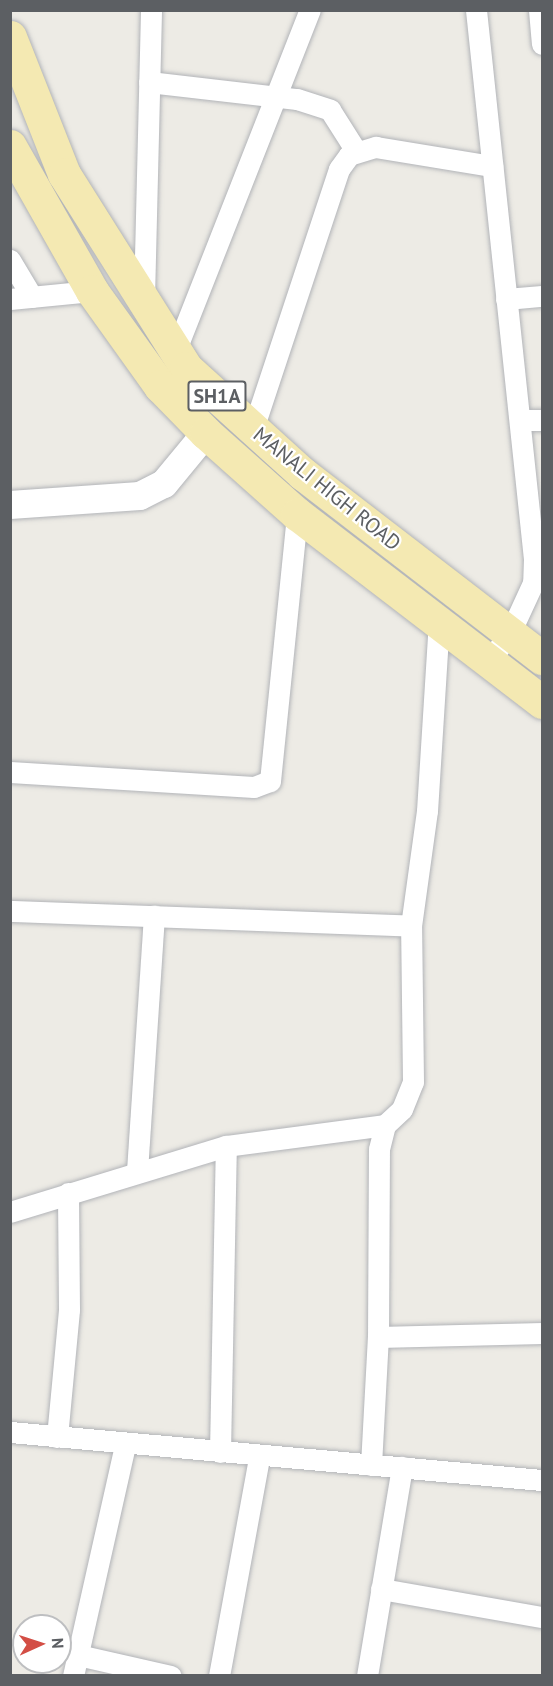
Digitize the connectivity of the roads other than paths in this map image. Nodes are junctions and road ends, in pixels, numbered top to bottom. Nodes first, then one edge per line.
1 (151, 10) edge
2 (310, 10) edge
3 (476, 10) edge
4 (538, 10) edge
5 (10, 37) edge
6 (543, 44) edge
7 (149, 82) junction
8 (278, 98) junction
9 (10, 146) edge
10 (356, 151) junction
11 (492, 166) junction
12 (10, 260) edge
13 (92, 291) junction
14 (543, 296) edge
15 (32, 297) junction
16 (10, 299) edge
17 (506, 299) junction
18 (144, 301) junction
19 (175, 352) junction
20 (520, 420) junction
21 (543, 420) edge
22 (253, 429) junction
23 (206, 434) junction
24 (10, 505) edge
25 (297, 514) junction
26 (439, 620) junction
27 (510, 633) junction
28 (543, 658) edge
29 (489, 660) junction
30 (543, 702) edge
31 (10, 772) edge
32 (10, 912) edge
33 (154, 916) junction
34 (411, 926) junction
35 (385, 1125) junction
36 (226, 1146) junction
37 (136, 1171) junction
38 (68, 1192) junction
39 (10, 1212) edge
40 (543, 1333) edge
41 (378, 1336) junction
42 (10, 1431) edge
43 (57, 1437) junction
44 (125, 1445) junction
45 (220, 1452) junction
46 (259, 1457) junction
47 (371, 1465) junction
48 (402, 1467) junction
49 (543, 1480) edge
50 (381, 1589) junction
51 (543, 1617) edge
52 (75, 1665) edge
53 (171, 1676) edge
54 (219, 1676) edge
55 (367, 1676) edge

1 - 7 street
2 - 8 street
3 - 11 street
4 - 6 street
5 - 18 main road, MANALI HIGH ROAD / SH1A
7 - 8 street
7 - 18 street
8 - 10 street
8 - 19 street
9 - 13 main road, MANALI HIGH ROAD / SH1A
10 - 11 street
10 - 22 street
11 - 17 street
12 - 15 street
13 - 15 street
13 - 23 main road, MANALI HIGH ROAD / SH1A
14 - 17 street
15 - 16 street
17 - 20 street
18 - 19 main road, MANALI HIGH ROAD / SH1A
19 - 22 main road, MANALI HIGH ROAD / SH1A
20 - 21 street
20 - 27 street
22 - 27 main road, MANALI HIGH ROAD / SH1A
23 - 24 street
23 - 25 main road, MANALI HIGH ROAD / SH1A
25 - 26 main road, MANALI HIGH ROAD / SH1A
25 - 31 street
26 - 29 main road, MANALI HIGH ROAD / SH1A
26 - 34 street
27 - 28 main road, MANALI HIGH ROAD / SH1A
27 - 29 street
29 - 30 main road, MANALI HIGH ROAD / SH1A
32 - 33 street
33 - 34 street
33 - 37 street
34 - 35 street
35 - 36 street
35 - 41 street
36 - 37 street
36 - 45 street
37 - 38 street
38 - 39 street
38 - 43 street
40 - 41 street
41 - 47 street
42 - 43 street
43 - 44 street
44 - 45 street
44 - 52 street
45 - 46 street
46 - 47 street
46 - 54 street
47 - 48 street
48 - 49 street
48 - 50 street
50 - 51 street
50 - 55 street
52 - 53 street

